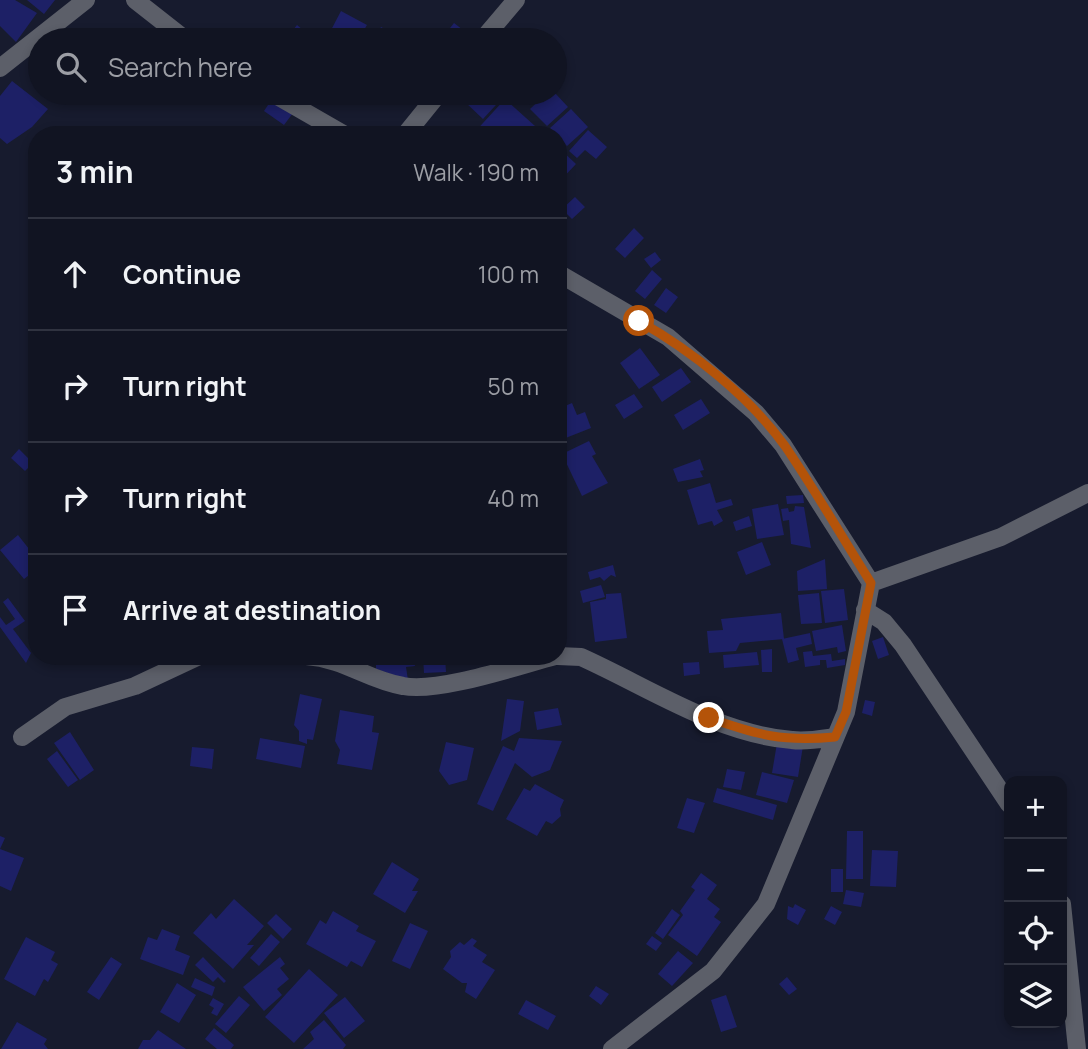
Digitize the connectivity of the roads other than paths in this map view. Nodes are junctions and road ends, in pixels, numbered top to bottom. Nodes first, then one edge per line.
1 (86, 0) edge
2 (135, 0) edge
3 (516, 0) edge
4 (51, 28) edge
5 (171, 28) edge
6 (492, 28) edge
7 (28, 46) edge
8 (0, 68) edge
9 (293, 105) edge
10 (429, 105) edge
11 (329, 126) edge
12 (412, 126) edge
13 (567, 278) edge
14 (1088, 493) edge
15 (871, 583) junction
16 (865, 610) junction
17 (567, 656) edge
18 (180, 665) edge
19 (347, 665) edge
20 (519, 665) edge
21 (22, 737) dead end
22 (835, 737) junction
23 (1004, 796) edge
24 (1067, 952) edge
25 (612, 1049) edge
26 (1077, 1049) edge

1 - 4 street
2 - 5 street
3 - 6 street
7 - 8 street
9 - 11 street
10 - 12 street
13 - 15 street
14 - 15 street
15 - 16 street
16 - 22 street
16 - 23 street
17 - 22 street
18 - 21 street
19 - 20 street
22 - 25 street
24 - 26 street

